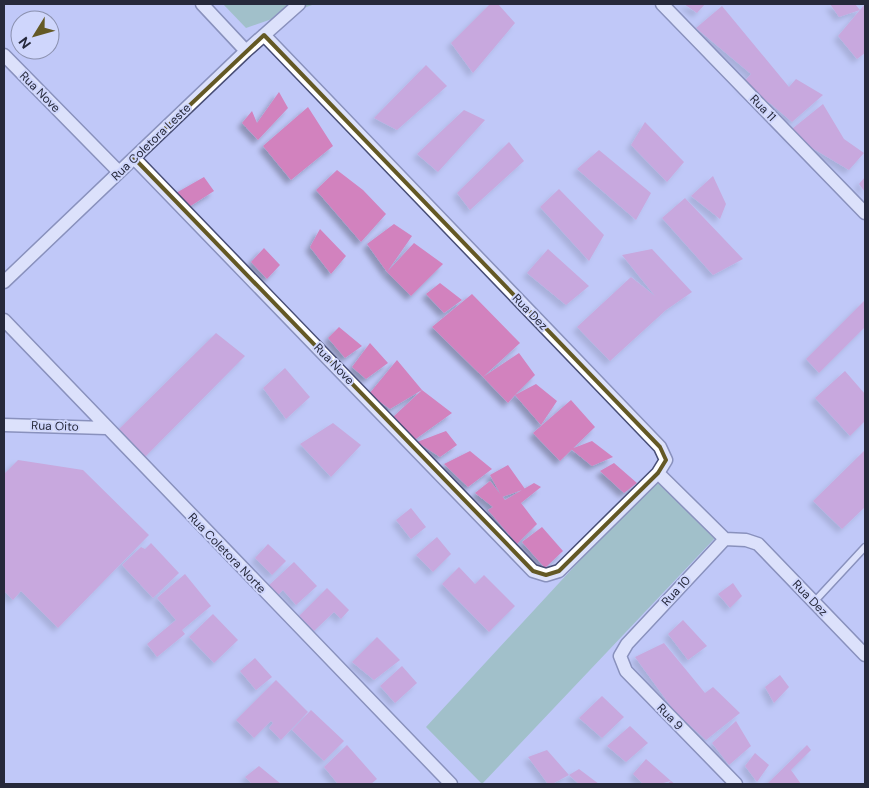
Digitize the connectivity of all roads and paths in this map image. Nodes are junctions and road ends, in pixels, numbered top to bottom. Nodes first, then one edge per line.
1 (202, 4) edge
2 (299, 4) edge
3 (662, 4) edge
4 (264, 35) junction
5 (246, 51) junction
6 (4, 55) edge
7 (134, 158) junction
8 (119, 172) junction
9 (865, 213) edge
10 (4, 282) edge
11 (4, 320) edge
12 (4, 425) edge
13 (106, 428) junction
14 (658, 473) junction
15 (725, 539) junction
16 (865, 547) edge
17 (814, 602) junction
18 (627, 644) joint
19 (865, 655) edge
20 (451, 784) edge
21 (736, 784) edge

1 - 5 street
2 - 4 street, Rua Coletora Leste
3 - 9 street, Rua 11
4 - 5 street, Rua Coletora Leste
4 - 14 street, Rua Dez
5 - 7 street, Rua Coletora Leste
6 - 8 street, Rua Nove
7 - 8 street, Rua Coletora Leste
7 - 14 street, Rua Nove
8 - 10 street, Rua Coletora Leste
11 - 13 street, Rua Coletora Norte
12 - 13 street, Rua Oito
13 - 20 street, Rua Coletora Norte
14 - 15 street
15 - 17 street, Rua Dez
15 - 18 street, Rua 10
16 - 17 lane
17 - 19 street, Rua Dez
18 - 21 street, Rua 9

